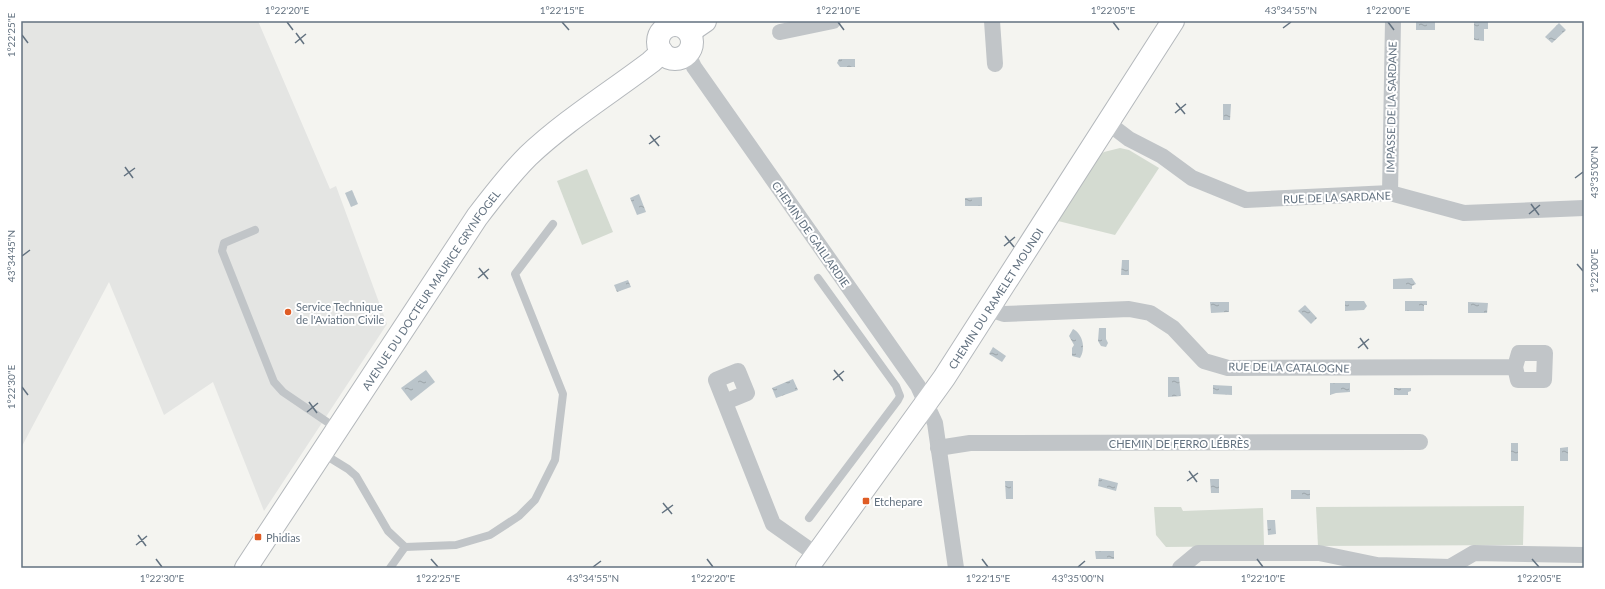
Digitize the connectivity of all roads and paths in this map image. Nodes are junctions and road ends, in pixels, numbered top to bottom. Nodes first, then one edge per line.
1 (833, 21) edge
2 (992, 21) edge
3 (1173, 21) edge
4 (1393, 21) edge
5 (683, 25) edge
6 (780, 32) dead end
7 (681, 58) junction
8 (995, 64) dead end
9 (1108, 123) junction
10 (1390, 193) junction
11 (1584, 208) edge
12 (553, 224) dead end
13 (255, 230) dead end
14 (818, 278) dead end
15 (989, 309) junction
16 (1515, 367) dead end
17 (725, 402) dead end
18 (926, 402) junction
19 (338, 429) junction
20 (1420, 442) dead end
21 (938, 448) junction
22 (322, 453) junction
23 (809, 518) dead end
24 (405, 547) junction
25 (1584, 555) edge
26 (812, 562) edge
27 (1450, 567) edge
28 (246, 568) edge
29 (390, 568) edge
30 (956, 568) edge
31 (1180, 568) edge

1 - 6 street
2 - 8 street
3 - 9 street, CHEMIN DU RAMELET MOUNDI
4 - 10 street, IMPASSE DE LA SARDANE
5 - 7 street
5 - 7 street
7 - 18 street, CHEMIN DE GAILLARDIE
7 - 19 street, AVENUE DU DOCTEUR MAURICE GRYNFOGEL
9 - 10 street, RUE DE LA SARDANE
9 - 15 street, CHEMIN DU RAMELET MOUNDI
10 - 11 street, RUE DE LA SARDANE
12 - 24 lane
13 - 19 lane
14 - 23 lane
15 - 16 street, RUE DE LA CATALOGNE
15 - 18 street, CHEMIN DU RAMELET MOUNDI
17 - 26 street
18 - 21 street
18 - 26 street, CHEMIN DU RAMELET MOUNDI
19 - 22 street, AVENUE DU DOCTEUR MAURICE GRYNFOGEL
20 - 21 street, CHEMIN DE FERRO LÉBRÈS
21 - 30 street
22 - 24 lane
22 - 28 street, AVENUE DU DOCTEUR MAURICE GRYNFOGEL
24 - 29 lane
25 - 27 street
27 - 31 street

